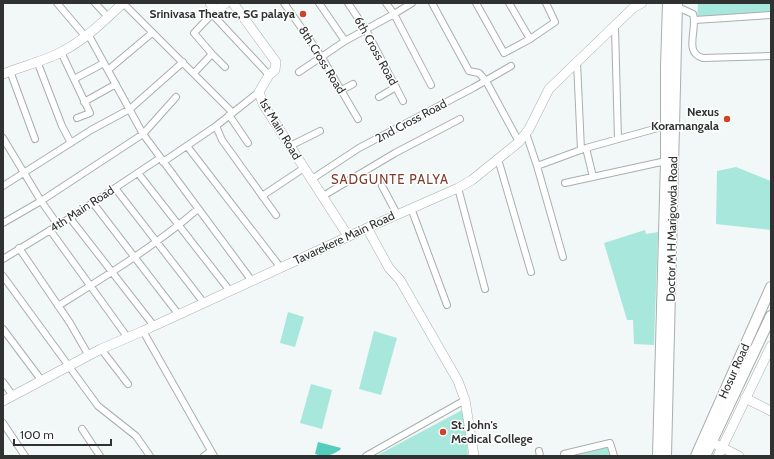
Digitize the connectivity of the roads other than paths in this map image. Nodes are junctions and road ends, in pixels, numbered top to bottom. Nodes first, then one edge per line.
1 (57, 3) edge
2 (95, 3) edge
3 (123, 3) edge
4 (210, 3) edge
5 (226, 3) edge
6 (232, 3) edge
7 (284, 3) edge
8 (318, 3) edge
9 (348, 3) edge
10 (386, 3) edge
11 (412, 3) edge
12 (432, 3) edge
13 (476, 3) edge
14 (509, 3) edge
15 (546, 3) edge
16 (642, 3) edge
17 (668, 3) edge
18 (632, 6) edge
19 (677, 6) edge
20 (214, 13) junction
21 (394, 14) junction
22 (721, 15) dead end
23 (771, 15) edge
24 (108, 17) junction
25 (694, 18) junction
26 (192, 25) dead end
27 (614, 28) junction
28 (366, 30) junction
29 (152, 33) junction
30 (194, 33) junction
31 (86, 35) junction
32 (530, 39) junction
33 (345, 41) junction
34 (61, 52) junction
35 (212, 54) junction
36 (321, 56) junction
37 (771, 56) edge
38 (37, 61) junction
39 (183, 62) junction
40 (577, 62) junction
41 (104, 63) junction
42 (511, 66) dead end
43 (225, 67) dead end
44 (108, 70) junction
45 (6, 72) edge
46 (299, 72) dead end
47 (194, 73) junction
48 (269, 75) junction
49 (74, 79) junction
50 (486, 81) junction
51 (116, 84) junction
52 (353, 84) dead end
53 (431, 85) dead end
54 (396, 87) junction
55 (342, 90) junction
56 (259, 92) junction
57 (176, 97) dead end
58 (379, 97) dead end
59 (403, 101) dead end
60 (84, 102) junction
61 (130, 109) junction
62 (231, 114) junction
63 (77, 118) dead end
64 (358, 118) dead end
65 (460, 119) dead end
66 (216, 126) junction
67 (666, 126) junction
68 (320, 131) dead end
69 (526, 133) junction
70 (143, 134) junction
71 (3, 138) edge
72 (35, 139) dead end
73 (618, 139) junction
74 (519, 142) junction
75 (71, 143) junction
76 (248, 143) dead end
77 (187, 146) junction
78 (290, 146) junction
79 (583, 149) junction
80 (498, 159) junction
81 (162, 160) junction
82 (666, 161) junction
83 (537, 166) junction
84 (304, 168) junction
85 (25, 172) junction
86 (138, 173) junction
87 (593, 177) junction
88 (312, 178) junction
89 (565, 183) dead end
90 (3, 186) edge
91 (382, 186) dead end
92 (115, 188) junction
93 (458, 188) junction
94 (262, 196) junction
95 (323, 196) junction
96 (41, 201) junction
97 (93, 203) junction
98 (411, 208) junction
99 (198, 209) junction
100 (397, 214) junction
101 (276, 215) dead end
102 (70, 218) junction
103 (3, 223) edge
104 (58, 225) junction
105 (178, 226) junction
106 (370, 227) junction
107 (50, 230) junction
108 (348, 236) junction
109 (157, 242) junction
110 (19, 248) junction
111 (563, 257) dead end
112 (134, 258) junction
113 (3, 259) edge
114 (281, 268) junction
115 (113, 272) junction
116 (531, 272) dead end
117 (3, 276) edge
118 (252, 281) junction
119 (90, 286) junction
120 (771, 287) edge
121 (485, 289) dead end
122 (230, 291) junction
123 (204, 303) junction
124 (447, 305) dead end
125 (58, 306) junction
126 (179, 315) junction
127 (771, 316) edge
128 (154, 326) junction
129 (3, 329) edge
130 (143, 331) junction
131 (128, 338) junction
132 (771, 346) edge
133 (101, 349) junction
134 (89, 356) junction
135 (69, 366) junction
136 (42, 380) junction
137 (3, 382) edge
138 (128, 384) dead end
139 (13, 396) junction
140 (745, 398) junction
141 (465, 400) junction
142 (3, 401) edge
143 (771, 411) edge
144 (3, 423) edge
145 (82, 429) dead end
146 (712, 442) junction
147 (720, 452) edge
148 (213, 453) edge
149 (25, 456) edge
150 (100, 456) edge
151 (150, 456) edge
152 (204, 456) edge
153 (366, 456) edge
154 (474, 456) edge
155 (564, 456) edge
156 (614, 456) edge
157 (658, 456) edge
158 (666, 456) edge
159 (696, 456) edge
160 (705, 456) edge
161 (739, 456) edge

1 - 31 street
2 - 24 street
3 - 24 main road
3 - 29 street
4 - 20 main road
5 - 20 main road
6 - 48 main road, 1st Main Road
7 - 36 street, 8th Cross Road
8 - 33 street
9 - 28 street, 6th Cross Road
10 - 21 street
11 - 21 street
12 - 50 street
13 - 32 street
14 - 32 street
15 - 32 street
16 - 18 main road, Tavarekere Main Road
17 - 67 main road, Doctor M H Marigowda Road
18 - 27 main road, Tavarekere Main Road
19 - 25 street
19 - 158 main road, Doctor M H Marigowda Road
20 - 30 street
20 - 48 street
21 - 28 street
21 - 53 street
22 - 25 street
23 - 25 street
24 - 31 main road
25 - 37 street
26 - 30 street
27 - 40 main road, Tavarekere Main Road
27 - 73 street
28 - 33 street
28 - 54 street, 6th Cross Road
29 - 39 street
29 - 44 street
30 - 35 street
31 - 34 main road
31 - 41 street
33 - 36 street
34 - 38 main road
34 - 49 street
35 - 43 street
35 - 47 street
36 - 46 street
36 - 55 street, 8th Cross Road
38 - 45 main road
38 - 75 street
39 - 47 street
39 - 61 street
40 - 69 main road, Tavarekere Main Road
40 - 79 street
41 - 44 street
41 - 49 street
42 - 50 street, 2nd Cross Road
44 - 51 street
45 - 72 street
47 - 62 street
48 - 56 main road, 1st Main Road
49 - 60 street
50 - 74 street
50 - 88 street, 2nd Cross Road
51 - 60 street
51 - 61 street
52 - 55 street
54 - 58 street
54 - 59 street, 6th Cross Road
55 - 64 street, 8th Cross Road
56 - 62 street, 4th Main Road
56 - 78 main road, 1st Main Road
57 - 70 street
60 - 63 street
61 - 70 street
61 - 75 street
62 - 66 street, 4th Main Road
62 - 76 street
65 - 95 street
66 - 77 street, 4th Main Road
66 - 94 street
67 - 73 street
67 - 82 main road, Doctor M H Marigowda Road
68 - 78 street
69 - 74 main road, Tavarekere Main Road
69 - 83 street
70 - 81 street
70 - 96 street
71 - 85 street
73 - 79 street
74 - 80 main road, Tavarekere Main Road
75 - 85 street
77 - 81 street, 4th Main Road
77 - 114 street
78 - 84 main road, 1st Main Road
79 - 83 street
79 - 87 street
80 - 93 main road, Tavarekere Main Road
80 - 116 street
81 - 86 street, 4th Main Road
81 - 99 street
82 - 87 street
82 - 157 main road, Doctor M H Marigowda Road
83 - 111 street
84 - 88 main road, 1st Main Road
84 - 94 street
85 - 90 street
85 - 96 street
86 - 92 street, 4th Main Road
86 - 105 street
87 - 89 street
88 - 95 main road, 1st Main Road
91 - 100 street
92 - 97 street, 4th Main Road
92 - 109 street
93 - 98 main road, Tavarekere Main Road
93 - 121 street
94 - 101 street
95 - 108 main road, 1st Main Road
96 - 103 street
96 - 104 street
97 - 102 street, 4th Main Road
97 - 112 street
98 - 100 main road, Tavarekere Main Road
98 - 124 street
99 - 105 street
99 - 118 street
100 - 106 main road, Tavarekere Main Road
102 - 104 street, 4th Main Road
102 - 115 street
104 - 107 street, 4th Main Road
105 - 109 street
105 - 122 street
106 - 108 main road, Tavarekere Main Road
106 - 141 main road
107 - 110 street, 4th Main Road
107 - 119 street
108 - 114 main road, Tavarekere Main Road
109 - 112 street
109 - 123 street
110 - 113 street, 4th Main Road
110 - 125 street
112 - 115 street
112 - 126 street
114 - 118 main road, Tavarekere Main Road
115 - 119 street
115 - 128 street
117 - 135 street
118 - 122 main road, Tavarekere Main Road
119 - 125 street
119 - 131 street
120 - 159 main road, Hosur Road
122 - 123 main road, Tavarekere Main Road
123 - 126 main road, Tavarekere Main Road
125 - 134 street
126 - 128 main road, Tavarekere Main Road
127 - 146 main road, Hosur Road
128 - 130 main road, Tavarekere Main Road
129 - 136 street
130 - 131 main road, Tavarekere Main Road
130 - 148 street
131 - 133 main road, Tavarekere Main Road
132 - 140 main road
133 - 134 main road, Tavarekere Main Road
133 - 138 street
134 - 135 main road, Tavarekere Main Road
135 - 136 main road, Tavarekere Main Road
135 - 151 street
136 - 139 main road, Tavarekere Main Road
137 - 139 street
139 - 142 main road, Tavarekere Main Road
140 - 143 main road
140 - 147 main road
141 - 153 street
141 - 154 main road
144 - 149 street
145 - 150 street
146 - 147 main road
146 - 160 main road, Hosur Road
147 - 161 main road
148 - 152 street
155 - 156 street

